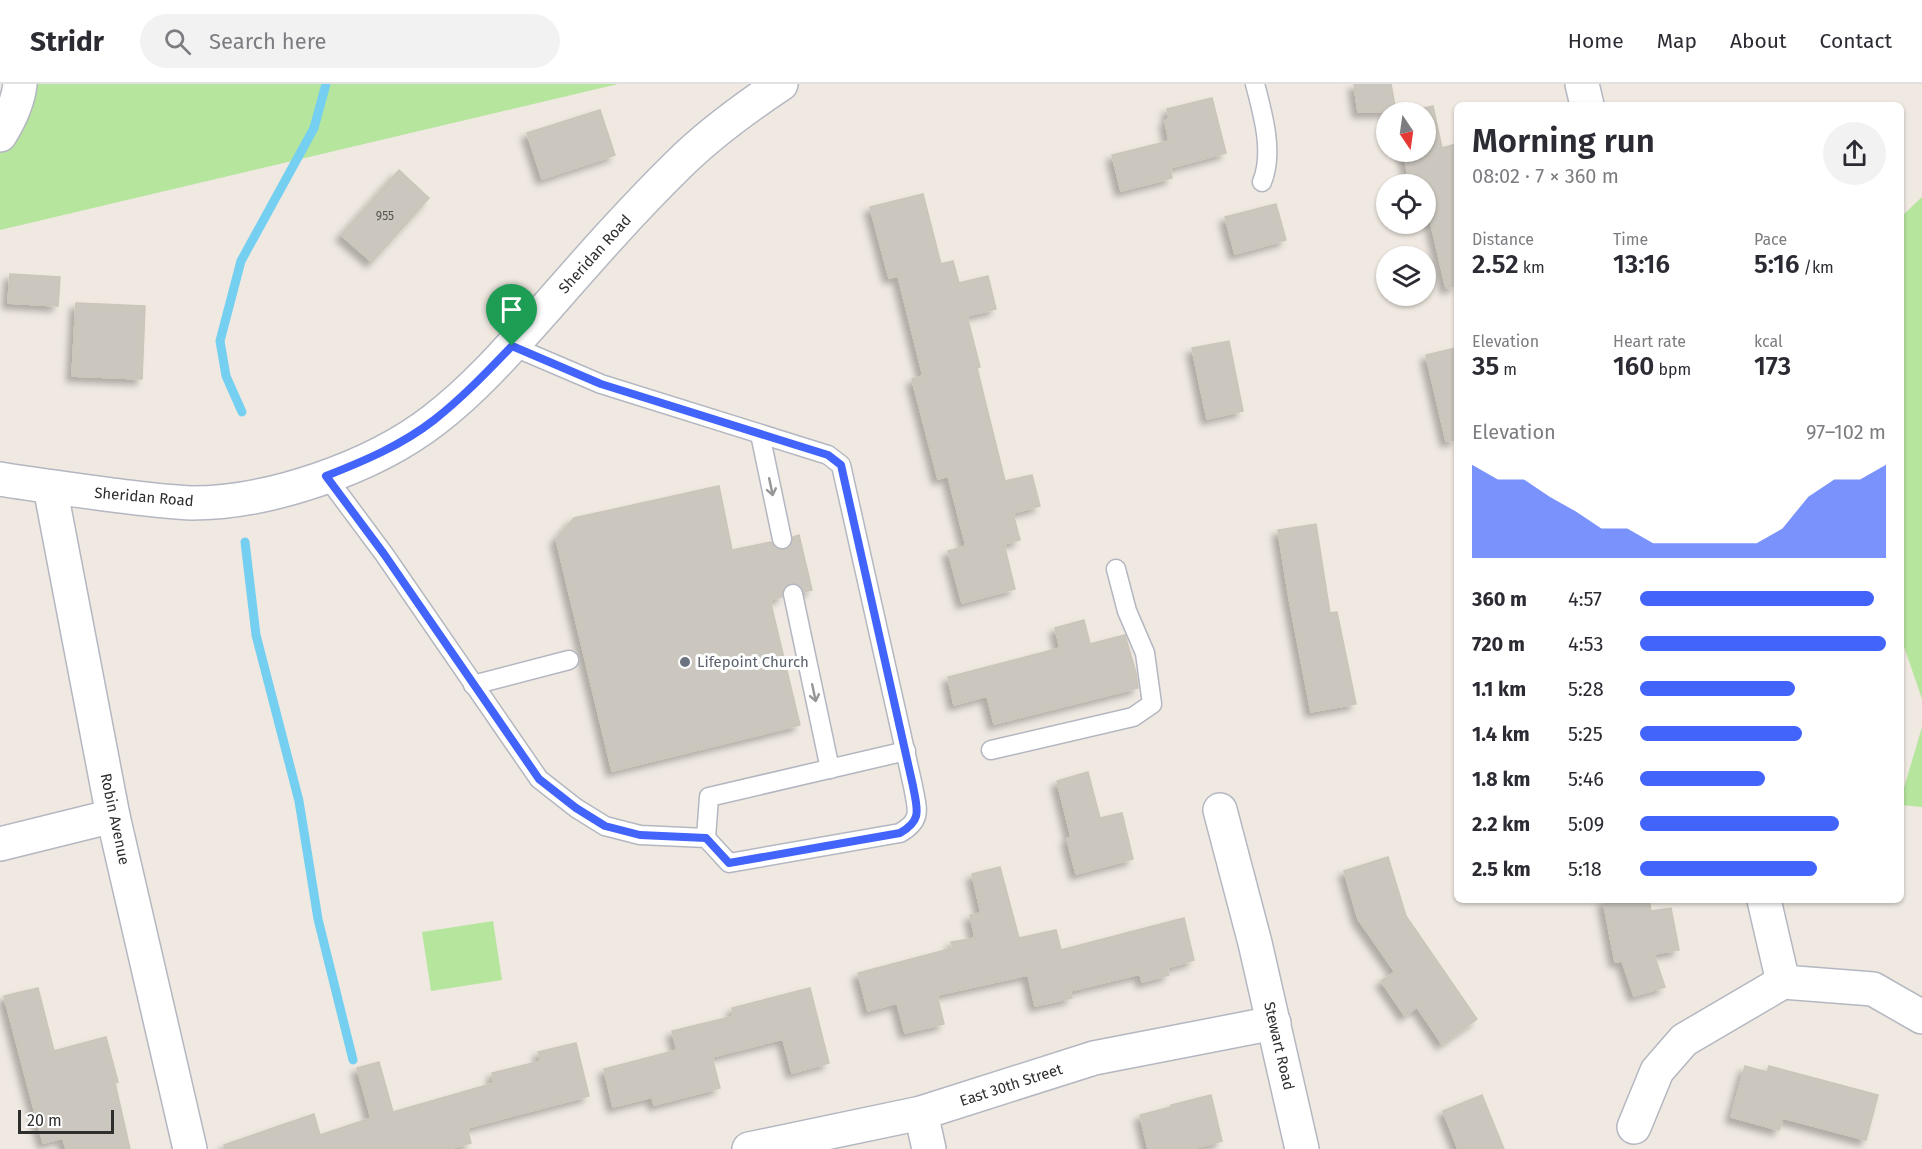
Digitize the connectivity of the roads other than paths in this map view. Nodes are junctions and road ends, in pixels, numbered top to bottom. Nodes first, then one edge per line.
1 (20, 84) edge
2 (1255, 84) edge
3 (1582, 84) edge
4 (762, 89) edge
5 (1586, 102) edge
6 (0, 135) edge
7 (1262, 182) dead end
8 (512, 346) junction
9 (760, 434) junction
10 (326, 476) junction
11 (0, 479) edge
12 (50, 487) junction
13 (782, 539) dead end
14 (1116, 569) dead end
15 (793, 594) dead end
16 (569, 660) dead end
17 (473, 685) junction
18 (992, 750) dead end
19 (906, 751) junction
20 (830, 769) junction
21 (1220, 810) dead end
22 (113, 816) junction
23 (706, 838) junction
24 (0, 844) edge
25 (1765, 903) edge
26 (1782, 982) junction
27 (1922, 1017) edge
28 (1274, 1023) junction
29 (921, 1113) junction
30 (1634, 1127) dead end
31 (190, 1149) edge
32 (749, 1149) edge
33 (929, 1149) edge
34 (1302, 1149) edge

1 - 6 street
2 - 7 lane
3 - 5 street
4 - 8 street, Sheridan Road
8 - 9 lane
8 - 10 street, Sheridan Road
9 -> 13 lane
9 - 19 lane
10 - 12 street, Sheridan Road
10 - 17 lane
11 - 12 street, Sheridan Road
12 - 22 street, Robin Avenue
14 - 18 lane
15 -> 20 lane
16 - 17 lane
17 - 23 lane
19 - 20 lane
19 - 23 lane
20 - 23 lane
21 - 28 street, Stewart Road
22 - 24 street
22 - 31 street, Robin Avenue
25 - 26 street
26 - 27 street
26 - 30 street
28 - 29 street, East 30th Street
28 - 34 street, Stewart Road
29 - 32 street, East 30th Street
29 - 33 street

